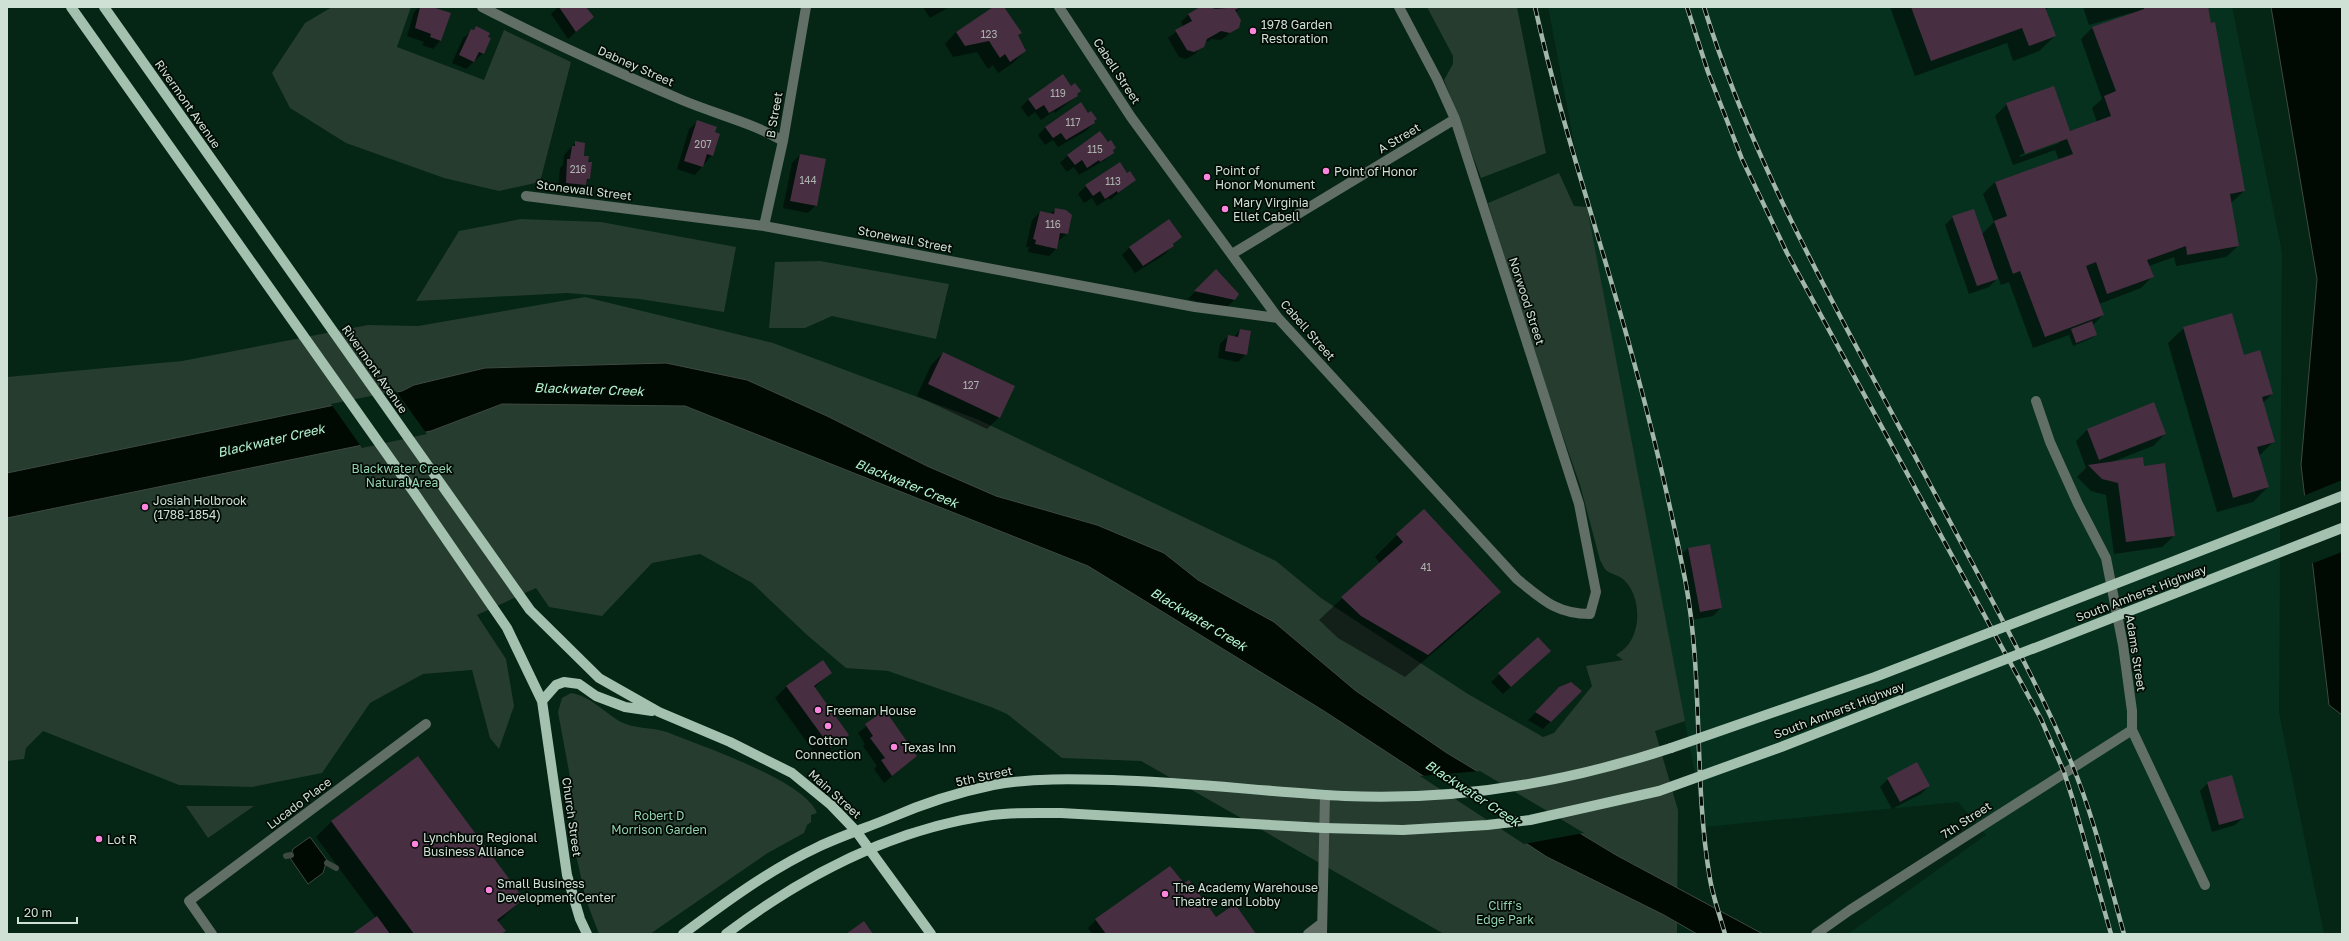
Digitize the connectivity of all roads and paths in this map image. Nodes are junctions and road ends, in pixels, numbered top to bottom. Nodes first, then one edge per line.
1 (71, 7) edge
2 (104, 7) edge
3 (482, 7) edge
4 (806, 7) edge
5 (1059, 7) edge
6 (1399, 7) edge
7 (1455, 119) junction
8 (783, 141) junction
9 (526, 196) dead end
10 (764, 226) junction
11 (1232, 254) junction
12 (1278, 318) junction
13 (2036, 400) dead end
14 (2342, 496) edge
15 (2342, 528) edge
16 (1590, 614) joint
17 (542, 701) junction
18 (659, 712) junction
19 (426, 724) dead end
20 (2132, 730) junction
21 (1325, 794) junction
22 (1324, 828) junction
23 (856, 831) junction
24 (869, 849) junction
25 (2205, 885) dead end
26 (1322, 929) edge
27 (212, 934) edge
28 (587, 934) edge
29 (683, 934) edge
30 (726, 934) edge
31 (931, 934) edge
32 (1308, 934) edge
33 (1816, 934) edge

1 - 17 main road
2 - 18 main road, Rivermont Avenue
3 - 8 street, Dabney Street
4 - 8 street, B Street
5 - 11 street, Cabell Street
6 - 7 street, Norwood Street
7 - 11 street, A Street
7 - 16 street, Norwood Street
8 - 10 street, B Street
9 - 10 street, Stonewall Street
10 - 12 street, Stonewall Street
11 - 12 street, Cabell Street
12 - 16 street, Cabell Street
13 - 20 street, Adams Street
14 - 21 main road, South Amherst Highway, bridge
15 - 22 main road, South Amherst Highway, bridge
17 - 18 main road
17 - 28 main road, Church Street
18 - 23 main road, Main Street
19 - 27 street, Lucado Place
20 - 25 street, Adams Street
20 - 33 street, 7th Street
21 - 22 street
21 - 23 main road, 5th Street
22 - 24 main road
22 - 26 street
23 - 24 main road, Main Street
23 - 29 main road, 5th Street
24 - 30 main road
24 - 31 main road, Main Street
26 - 32 street

